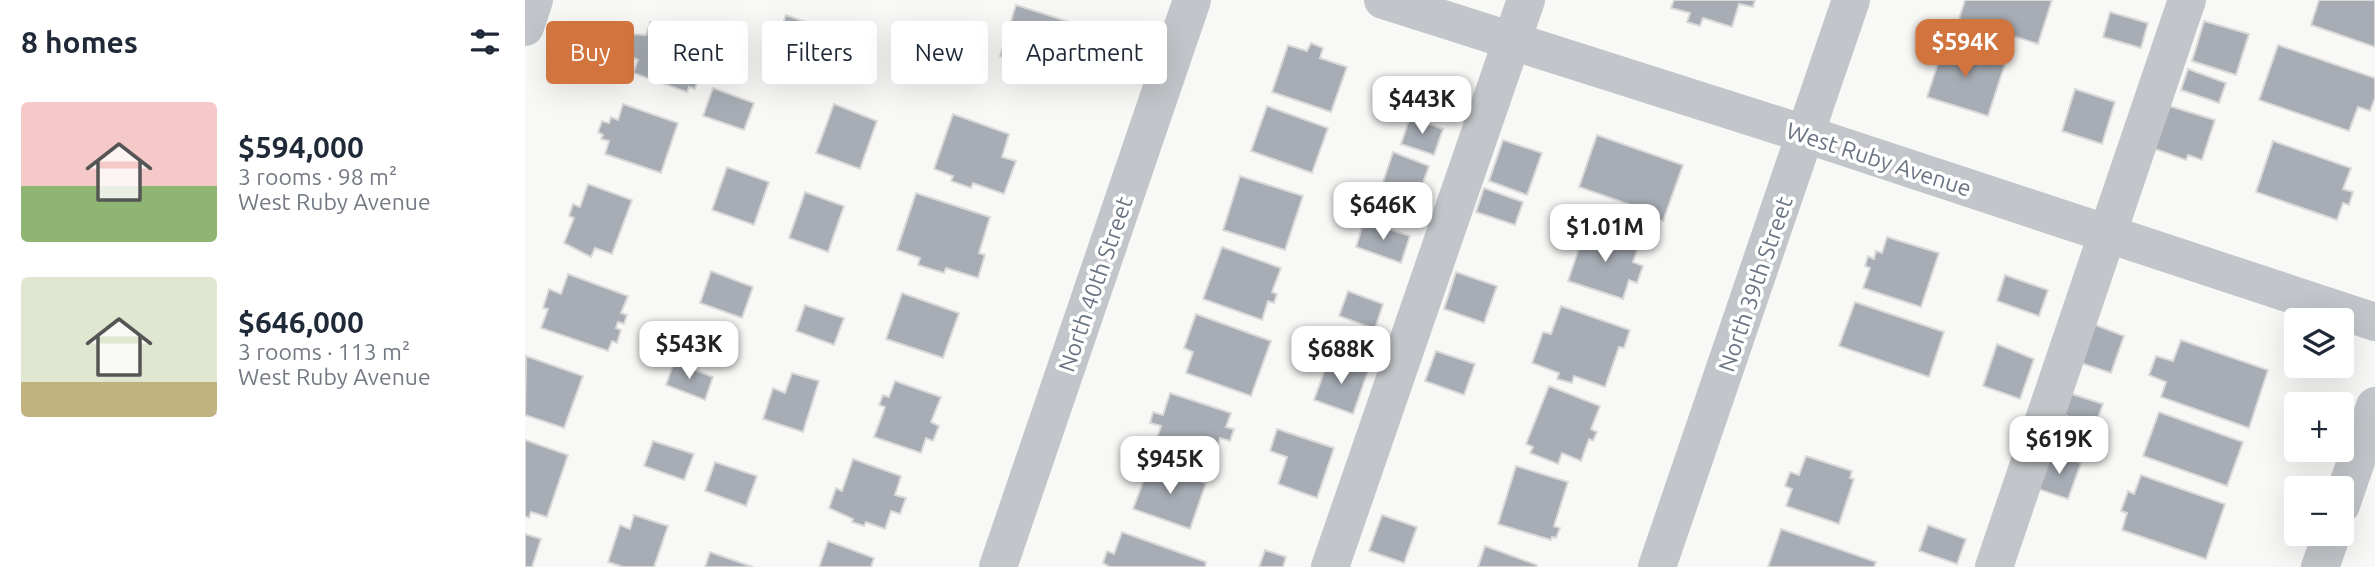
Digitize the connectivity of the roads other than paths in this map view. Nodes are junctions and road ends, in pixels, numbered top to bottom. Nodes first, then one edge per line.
1 (534, 0) edge
2 (1192, 0) edge
3 (1383, 0) edge
4 (1525, 0) edge
5 (1851, 0) edge
6 (2187, 0) edge
7 (525, 27) edge
8 (1511, 43) junction
9 (1805, 134) junction
10 (2108, 235) junction
11 (2375, 322) edge
12 (2375, 406) edge
13 (2351, 476) edge
14 (2328, 546) edge
15 (998, 567) edge
16 (1330, 567) edge
17 (1657, 567) edge
18 (1994, 567) edge
19 (2320, 567) edge

1 - 7 street
2 - 15 street, North 40th Street
3 - 8 street, West Ruby Avenue
4 - 8 street
5 - 9 street, North 39th Street
6 - 10 street
8 - 9 street, West Ruby Avenue
8 - 16 street
9 - 10 street, West Ruby Avenue
9 - 17 street, North 39th Street
10 - 11 street, West Ruby Avenue
10 - 18 street
12 - 13 street
14 - 19 street

